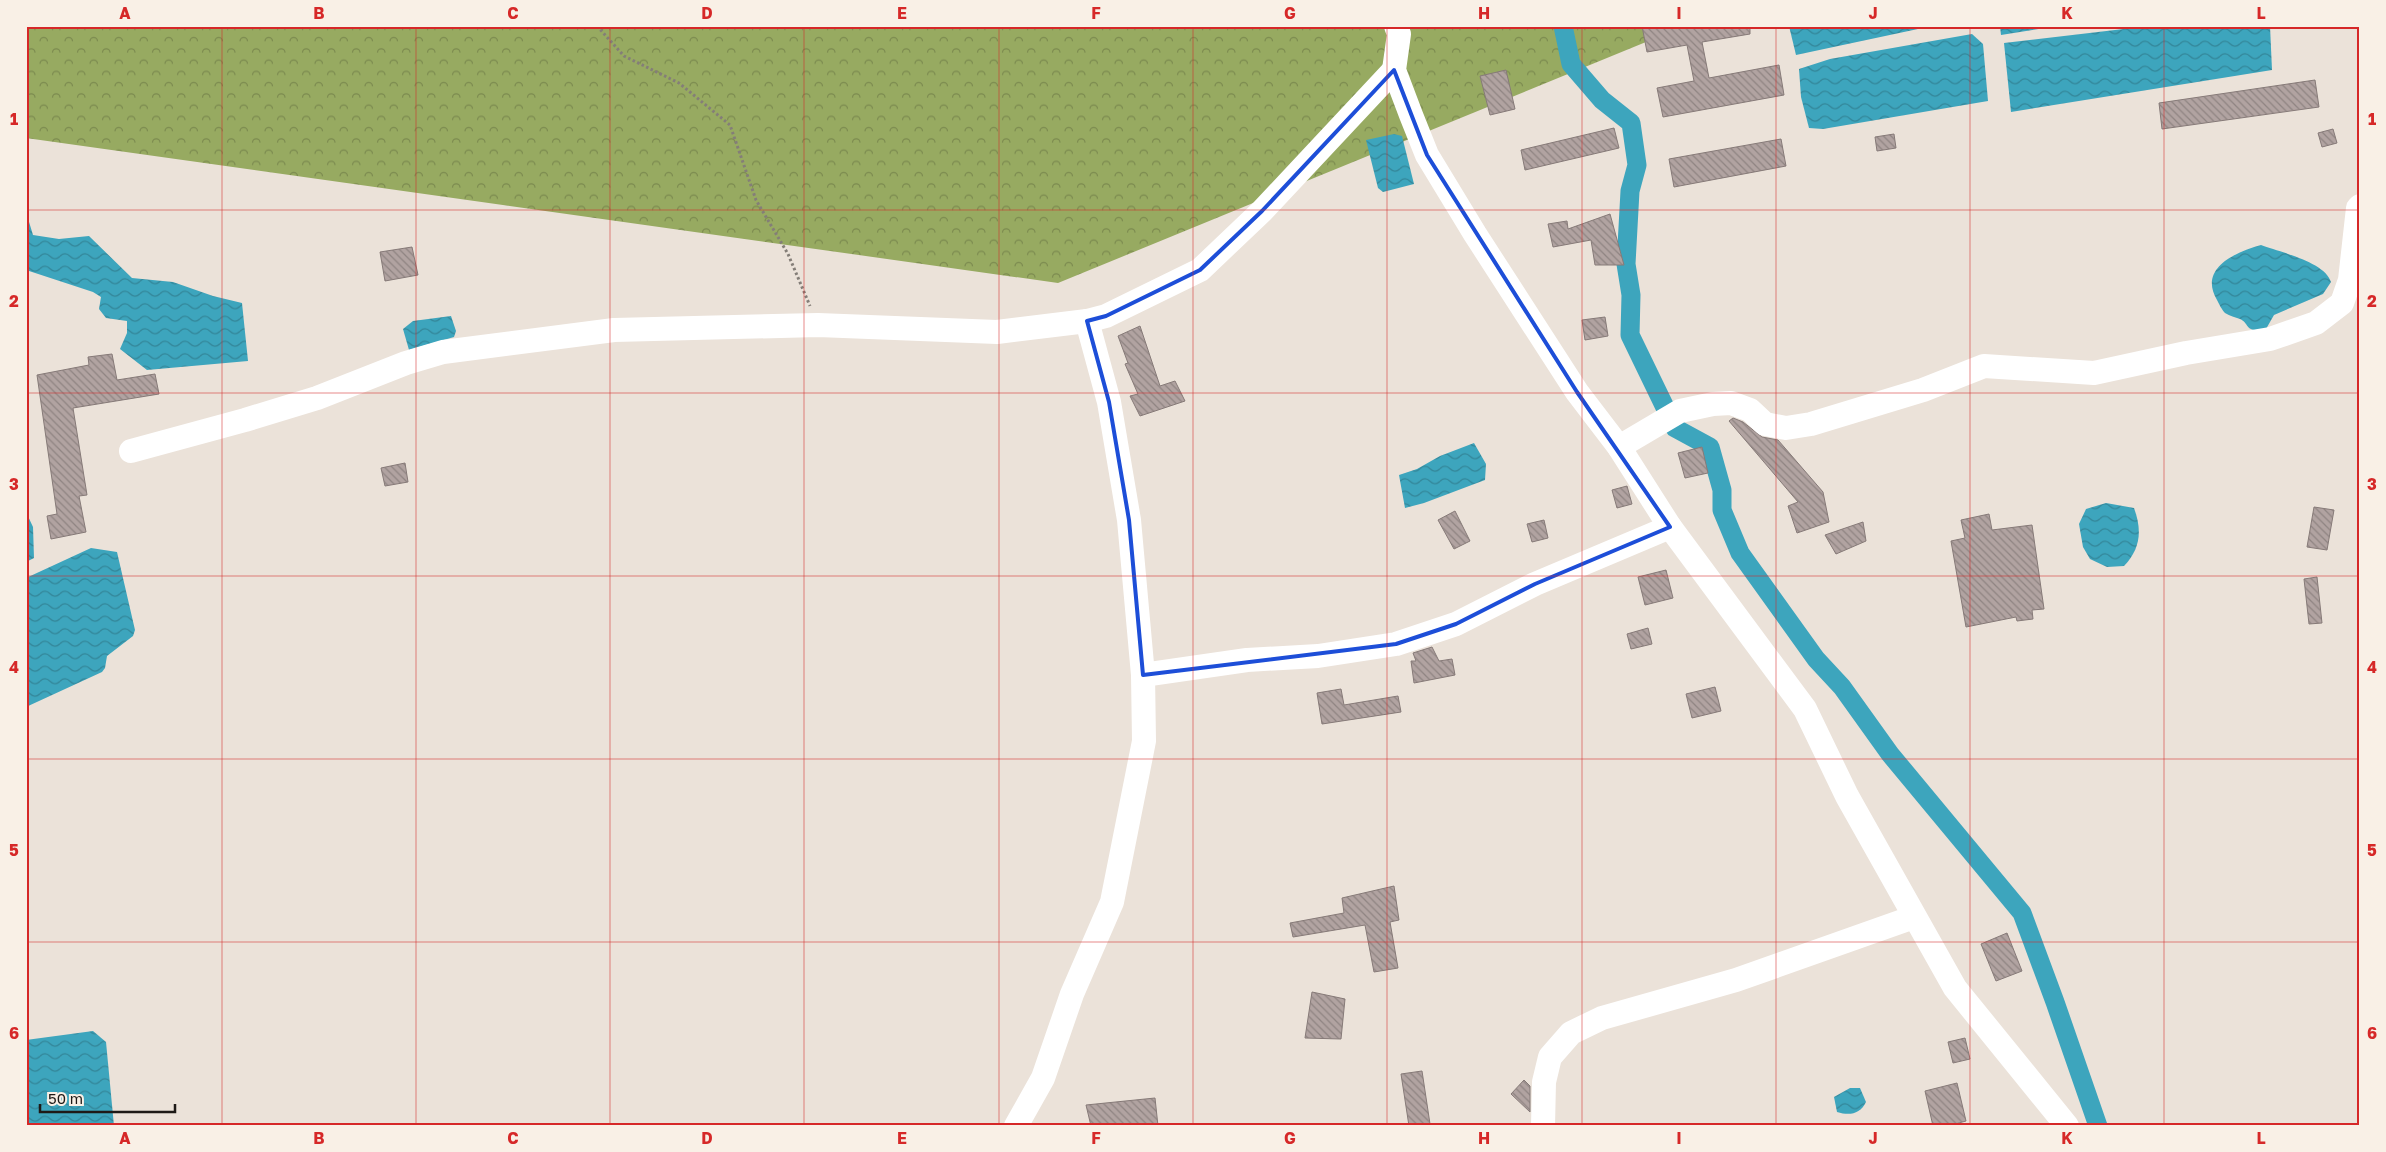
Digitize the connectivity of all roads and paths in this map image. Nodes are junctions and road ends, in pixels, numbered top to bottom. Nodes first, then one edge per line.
1 (597, 26) edge
2 (1396, 26) edge
3 (1394, 70) junction
4 (2360, 206) edge
5 (1087, 321) junction
6 (818, 326) junction
7 (1619, 448) junction
8 (131, 451) dead end
9 (1670, 527) junction
10 (1142, 675) junction
11 (1914, 917) junction
12 (1016, 1126) edge
13 (1543, 1126) edge
14 (2067, 1126) edge

1 - 6 path
2 - 3 street
3 - 5 street
3 - 7 street
4 - 7 street
5 - 6 street
5 - 10 street
6 - 8 street
7 - 9 street
9 - 10 street
9 - 11 street
10 - 12 street
11 - 13 street
11 - 14 street

